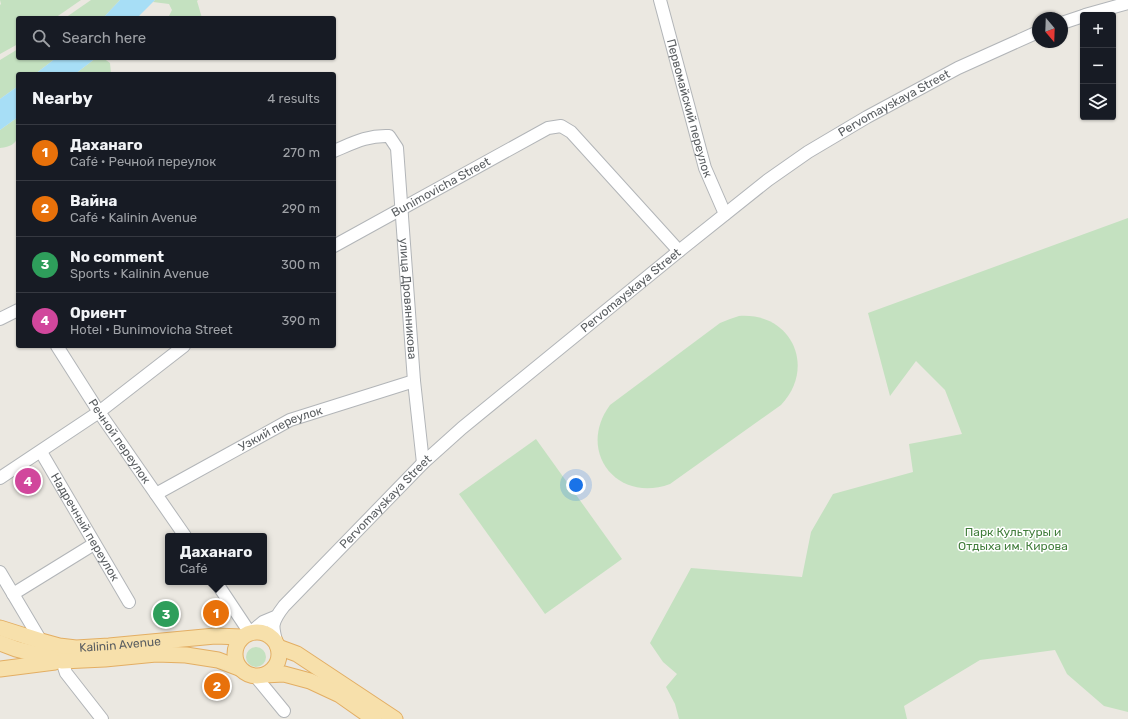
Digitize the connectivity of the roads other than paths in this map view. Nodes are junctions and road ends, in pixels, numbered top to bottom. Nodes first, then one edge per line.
1 (660, 0) edge
2 (1128, 3) edge
3 (1095, 12) edge
4 (1080, 16) edge
5 (1068, 21) edge
6 (1032, 35) edge
7 (336, 150) edge
8 (402, 208) junction
9 (725, 214) junction
10 (336, 245) edge
11 (679, 251) junction
12 (16, 311) edge
13 (0, 319) edge
14 (58, 348) edge
15 (181, 348) edge
16 (414, 381) junction
17 (99, 412) junction
18 (41, 452) junction
19 (423, 463) junction
20 (0, 478) edge
21 (156, 494) junction
22 (183, 533) edge
23 (94, 544) junction
24 (0, 572) edge
25 (218, 585) edge
26 (13, 594) junction
27 (129, 602) dead end
28 (275, 617) junction
29 (0, 628) edge
30 (246, 635) junction
31 (41, 642) junction
32 (0, 643) edge
33 (278, 647) junction
34 (62, 661) junction
35 (239, 668) junction
36 (0, 669) edge
37 (260, 676) junction
38 (284, 711) dead end
39 (102, 719) edge
40 (374, 719) edge
41 (395, 719) edge

1 - 9 street, Первомайский переулок
2 - 3 street
4 - 5 street
6 - 9 street, Pervomayskaya Street
7 - 8 street, улица Дровянникова
8 - 10 street, Bunimovicha Street
8 - 11 street, Bunimovicha Street
8 - 16 street, улица Дровянникова
9 - 11 street, Pervomayskaya Street
11 - 19 street, Pervomayskaya Street
12 - 13 street
14 - 17 street, Речной переулок
15 - 17 street
16 - 19 street, улица Дровянникова
16 - 21 street, Узкий переулок
17 - 18 street
17 - 21 street, Речной переулок
18 - 20 street
18 - 23 street, Надречный переулок
19 - 28 street, Pervomayskaya Street
21 - 22 street, Речной переулок
23 - 26 street
23 - 27 street, Надречный переулок
24 - 26 street
25 - 30 street
26 - 31 street
28 - 30 street, Pervomayskaya Street
28 - 33 street
29 - 31 main road, Kalinin Avenue
30 - 31 main road, Kalinin Avenue
30 - 33 main road
30 - 35 main road
32 - 34 main road, Kalinin Avenue
33 - 37 main road
33 - 41 main road
34 - 35 main road, Kalinin Avenue
34 - 36 main road
34 - 39 street
35 - 37 main road
37 - 38 street
37 - 40 main road

